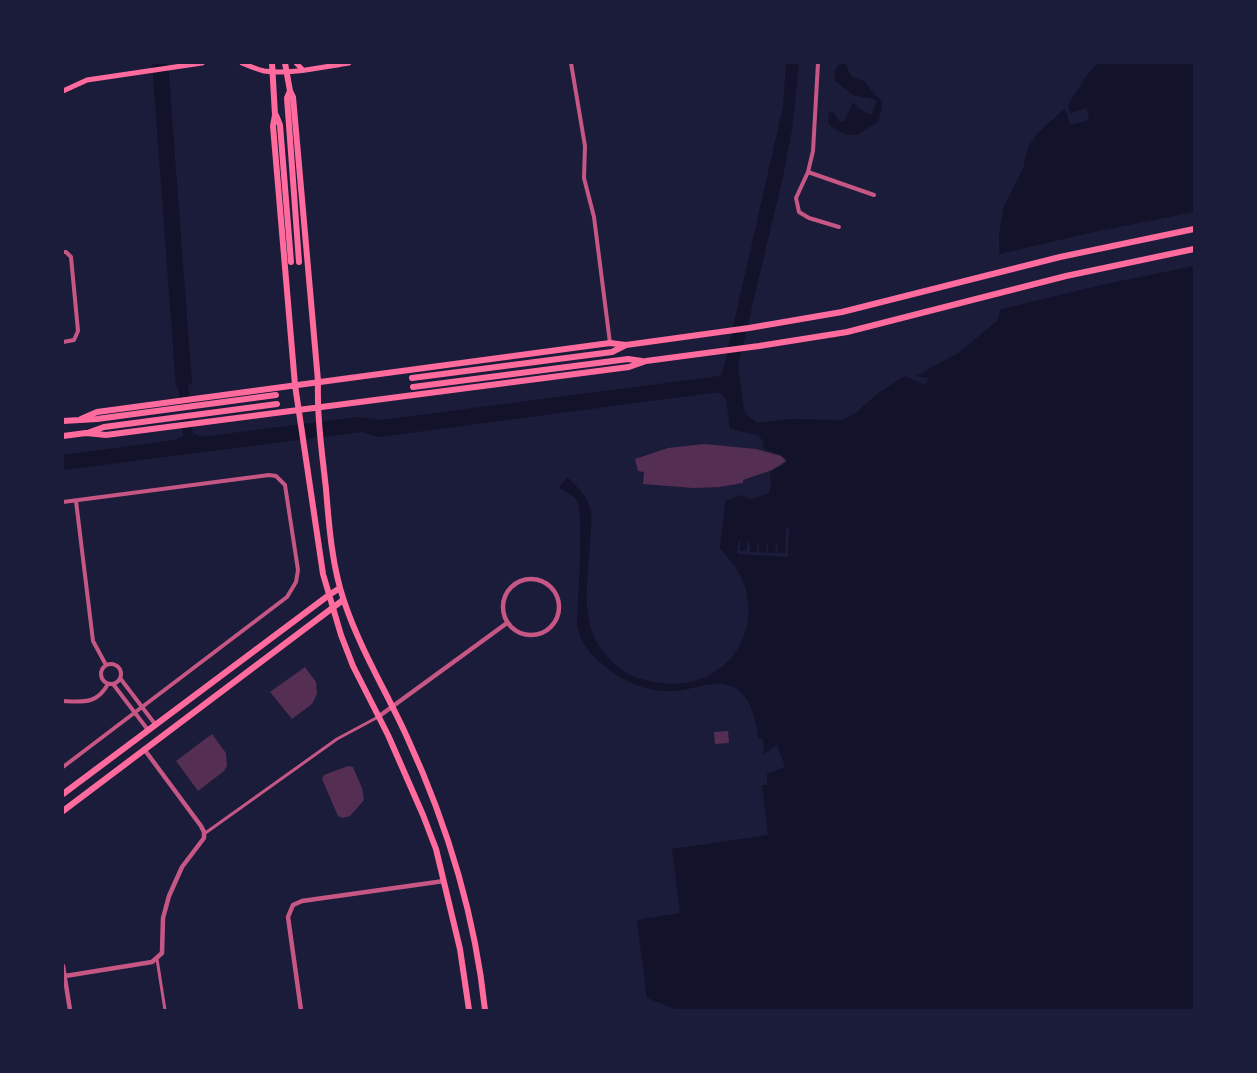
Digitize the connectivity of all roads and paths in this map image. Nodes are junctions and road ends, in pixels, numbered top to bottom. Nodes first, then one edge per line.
1 (202, 63) edge
2 (242, 63) edge
3 (270, 63) edge
4 (297, 63) edge
5 (349, 63) edge
6 (571, 63) edge
7 (818, 63) edge
8 (287, 65) edge
9 (303, 70) junction
10 (272, 72) junction
11 (63, 91) edge
12 (290, 91) junction
13 (275, 115) junction
14 (808, 172) junction
15 (874, 195) dead end
16 (839, 227) dead end
17 (1194, 229) edge
18 (1194, 249) edge
19 (63, 252) edge
20 (291, 262) dead end
21 (299, 262) dead end
22 (63, 342) edge
23 (610, 343) junction
24 (626, 345) junction
25 (646, 361) junction
26 (412, 378) dead end
27 (318, 381) junction
28 (295, 385) junction
29 (413, 387) dead end
30 (276, 395) dead end
31 (277, 404) dead end
32 (318, 409) junction
33 (298, 411) junction
34 (81, 418) junction
35 (63, 421) edge
36 (86, 433) junction
37 (63, 436) edge
38 (76, 501) junction
39 (63, 502) edge
40 (340, 588) junction
41 (329, 595) junction
42 (344, 600) junction
43 (333, 609) junction
44 (507, 623) junction
45 (106, 665) junction
46 (120, 678) junction
47 (111, 684) junction
48 (63, 701) edge
49 (141, 706) junction
50 (393, 706) junction
51 (134, 712) junction
52 (378, 717) junction
53 (155, 724) junction
54 (148, 730) junction
55 (144, 749) junction
56 (63, 767) edge
57 (63, 794) edge
58 (63, 811) edge
59 (204, 834) junction
60 (445, 881) junction
61 (157, 959) junction
62 (63, 966) edge
63 (64, 976) junction
64 (70, 1010) edge
65 (165, 1010) edge
66 (301, 1010) edge
67 (469, 1010) edge
68 (485, 1010) edge

1 - 11 main road
2 - 10 main road
3 - 10 main road
4 - 9 main road
5 - 9 main road
6 - 23 street
7 - 14 street
8 - 9 main road
8 - 10 main road
8 - 12 main road
10 - 13 main road
12 - 21 main road
12 - 27 main road
13 - 20 main road
13 - 28 main road
14 - 15 street
14 - 16 street
17 - 24 main road
18 - 25 main road
19 - 22 street
23 - 24 main road
23 - 27 main road
24 - 26 main road
25 - 29 main road
25 - 32 main road
27 - 28 main road
27 - 32 main road
28 - 33 main road
28 - 34 main road
30 - 34 main road
31 - 36 main road
32 - 33 main road
32 - 40 main road
33 - 36 main road
33 - 41 main road
34 - 35 main road
36 - 37 main road
38 - 39 street
38 - 45 street
38 - 49 street
40 - 41 main road
40 - 42 main road
41 - 43 main road
41 - 53 main road
42 - 43 main road
42 - 50 main road
43 - 52 main road
43 - 55 main road
44 - 44 street
44 - 50 street
45 - 46 street
45 - 47 street
46 - 47 street
46 - 49 street
47 - 48 street
47 - 51 street
49 - 51 street
49 - 53 street
50 - 52 street
50 - 68 main road
51 - 54 street
51 - 56 street
52 - 59 street
52 - 60 main road
53 - 54 main road
54 - 57 main road
55 - 58 main road
55 - 59 street
59 - 61 street
60 - 66 street
60 - 67 main road
61 - 63 street
61 - 65 street
62 - 63 street
63 - 64 street

